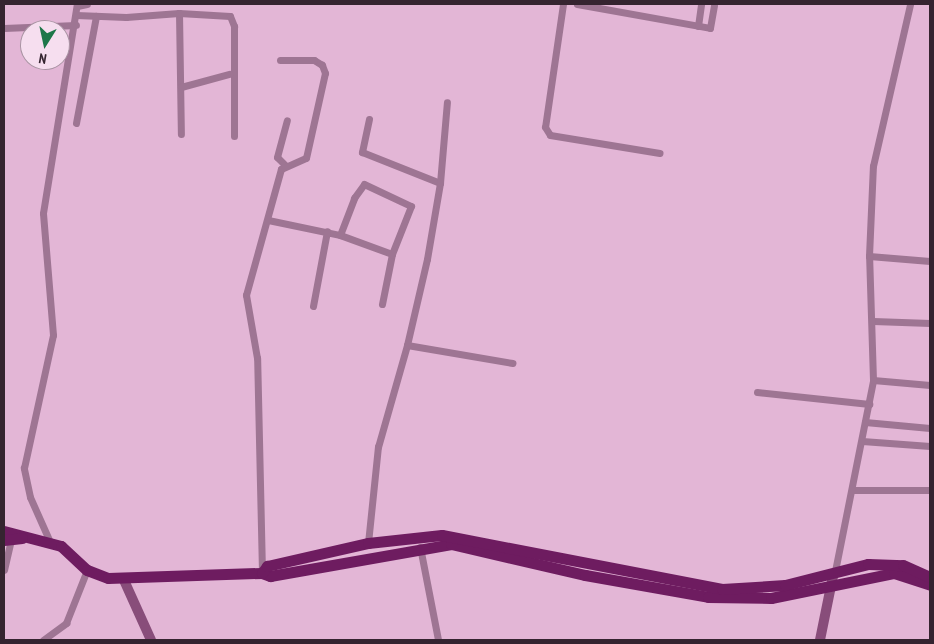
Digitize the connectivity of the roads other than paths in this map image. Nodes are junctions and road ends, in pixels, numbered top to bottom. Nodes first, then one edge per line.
1 (87, 4) edge
2 (563, 4) edge
3 (577, 4) edge
4 (701, 4) edge
5 (910, 4) edge
6 (77, 5) edge
7 (714, 5) edge
8 (179, 13) junction
9 (76, 15) junction
10 (96, 16) junction
11 (76, 25) junction
12 (698, 26) junction
13 (4, 28) edge
14 (280, 60) dead end
15 (229, 74) dead end
16 (182, 86) junction
17 (447, 102) dead end
18 (369, 119) dead end
19 (287, 120) dead end
20 (76, 123) dead end
21 (181, 134) dead end
22 (234, 136) dead end
23 (660, 153) dead end
24 (284, 164) junction
25 (440, 183) junction
26 (268, 220) junction
27 (327, 231) junction
28 (340, 235) junction
29 (392, 254) junction
30 (869, 256) junction
31 (930, 261) edge
32 (382, 304) dead end
33 (312, 306) dead end
34 (873, 321) junction
35 (930, 322) edge
36 (407, 345) junction
37 (512, 363) dead end
38 (873, 380) junction
39 (930, 385) edge
40 (757, 392) dead end
41 (869, 404) junction
42 (865, 422) junction
43 (930, 428) edge
44 (862, 441) junction
45 (930, 446) edge
46 (854, 490) junction
47 (930, 490) edge
48 (6, 537) edge
49 (50, 542) junction
50 (419, 542) junction
51 (368, 543) junction
52 (4, 570) edge
53 (87, 570) junction
54 (262, 573) junction
55 (930, 577) edge
56 (124, 578) junction
57 (832, 582) junction
58 (930, 586) edge
59 (43, 640) edge
60 (151, 640) edge
61 (438, 640) edge
62 (820, 640) edge

1 - 6 street
2 - 23 street
3 - 12 street
4 - 12 street
5 - 30 street
6 - 9 street
7 - 12 street
8 - 10 street
8 - 16 street
8 - 22 street
9 - 10 street
9 - 11 street
10 - 20 street
11 - 13 street
11 - 49 street
14 - 24 street
15 - 16 street
16 - 21 street
17 - 25 street
18 - 25 street
19 - 24 street
24 - 26 street
25 - 36 street
26 - 27 street
26 - 54 street
27 - 28 street
27 - 33 street
28 - 29 street
28 - 29 street
29 - 32 street
30 - 31 street
30 - 34 street
34 - 35 street
34 - 38 street
36 - 37 street
36 - 51 street
38 - 39 street
38 - 41 street
40 - 41 street
41 - 42 street
42 - 43 street
42 - 44 street
44 - 45 street
44 - 46 street
46 - 47 street
46 - 57 street
48 - 49 highway
48 - 52 street
49 - 53 highway
50 - 51 highway
50 - 54 highway
50 - 57 highway
50 - 61 street
51 - 54 highway
53 - 56 highway
53 - 59 street
54 - 56 highway
55 - 57 highway
56 - 60 main road
57 - 58 highway
57 - 62 main road

